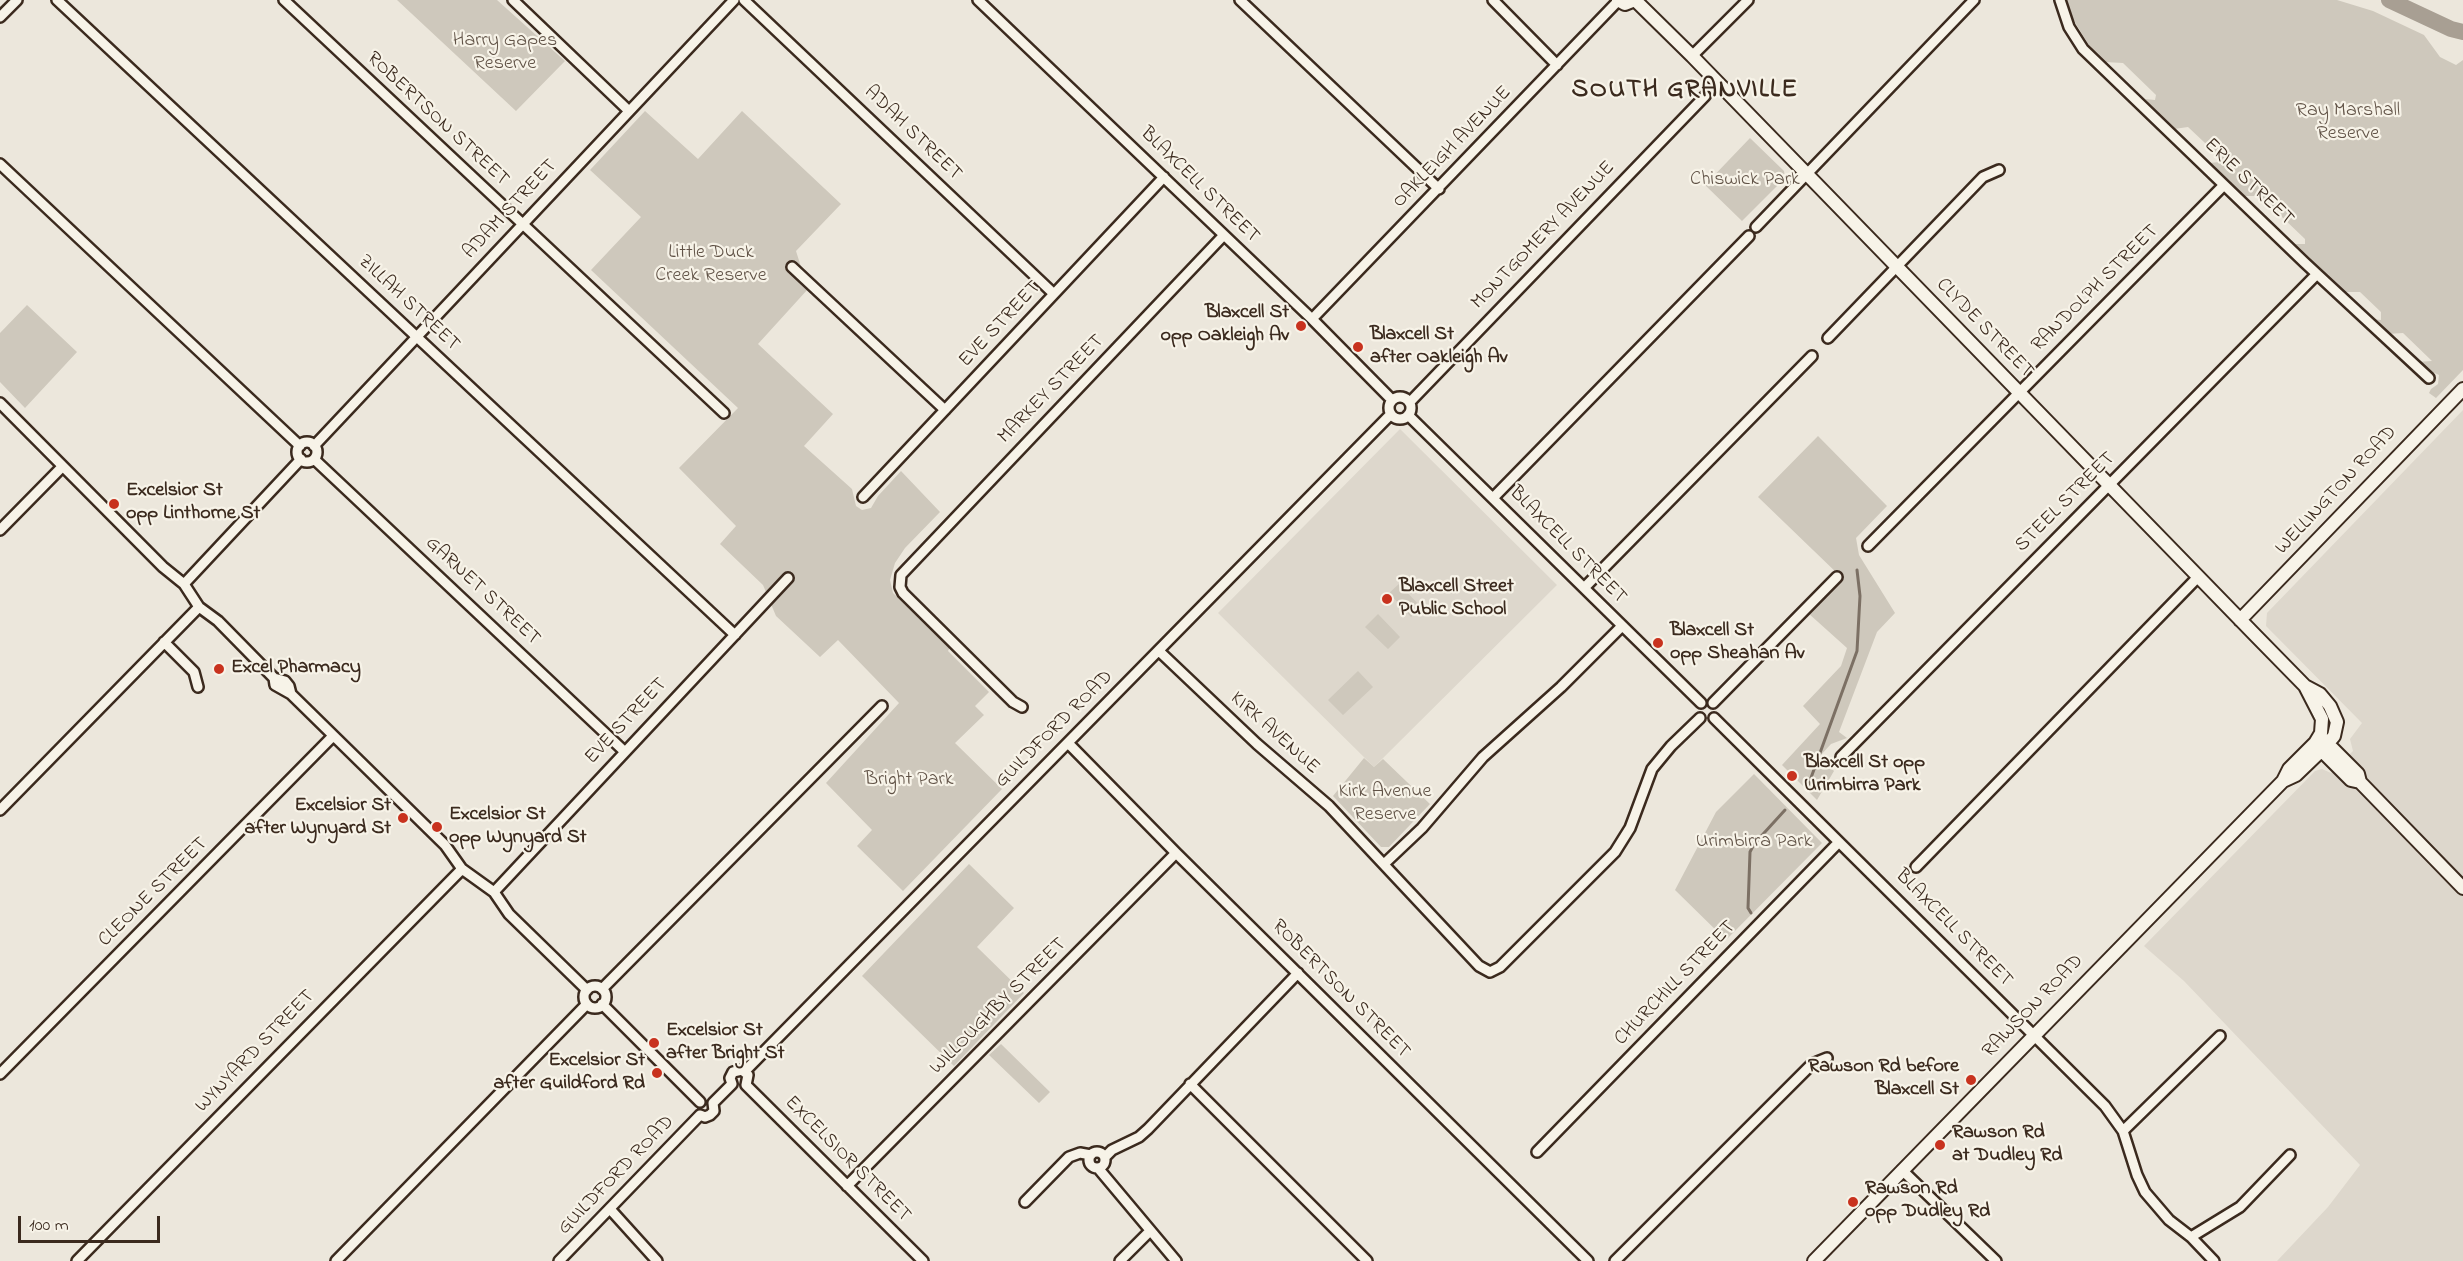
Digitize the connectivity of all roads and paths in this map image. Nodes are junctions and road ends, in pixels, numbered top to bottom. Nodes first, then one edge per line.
1 (17, 0) edge
2 (57, 0) edge
3 (284, 0) edge
4 (513, 0) edge
5 (734, 0) edge
6 (744, 0) edge
7 (978, 0) edge
8 (1240, 0) edge
9 (1493, 0) edge
10 (1619, 0) edge
11 (1635, 0) edge
12 (1748, 0) edge
13 (1974, 0) edge
14 (2060, 0) edge
15 (0, 16) edge
16 (1692, 56) junction
17 (1557, 65) junction
18 (1705, 96) dead end
19 (629, 111) junction
20 (0, 164) edge
21 (1999, 170) dead end
22 (1806, 174) junction
23 (1164, 177) junction
24 (2224, 185) junction
25 (1439, 189) junction
26 (522, 225) junction
27 (1756, 227) dead end
28 (1224, 235) junction
29 (1749, 236) dead end
30 (792, 267) dead end
31 (1896, 267) junction
32 (2317, 274) junction
33 (1054, 294) junction
34 (1312, 319) junction
35 (417, 337) junction
36 (1828, 338) dead end
37 (1812, 356) dead end
38 (2429, 378) dead end
39 (2463, 389) edge
40 (2019, 392) junction
41 (1392, 400) junction
42 (1410, 402) junction
43 (0, 404) edge
44 (945, 410) junction
45 (724, 413) dead end
46 (1391, 414) junction
47 (1408, 416) junction
48 (300, 446) junction
49 (314, 446) junction
50 (301, 459) junction
51 (314, 459) junction
52 (62, 467) junction
53 (2109, 485) junction
54 (863, 497) dead end
55 (1493, 498) junction
56 (0, 530) edge
57 (1868, 546) dead end
58 (2198, 577) junction
59 (788, 578) dead end
60 (1837, 578) dead end
61 (184, 584) junction
62 (1584, 588) junction
63 (199, 607) junction
64 (2240, 620) junction
65 (1622, 626) junction
66 (735, 635) junction
67 (164, 642) junction
68 (1159, 651) junction
69 (198, 687) dead end
70 (1701, 703) junction
71 (1713, 703) junction
72 (882, 706) dead end
73 (1022, 707) dead end
74 (1700, 718) junction
75 (1714, 718) junction
76 (333, 736) junction
77 (1068, 743) junction
78 (2321, 743) junction
79 (624, 751) junction
80 (1841, 757) dead end
81 (0, 810) edge
82 (1839, 842) junction
83 (1176, 853) junction
84 (1384, 864) junction
85 (1916, 867) dead end
86 (462, 869) junction
87 (2463, 888) edge
88 (494, 892) junction
89 (1298, 973) junction
90 (602, 989) junction
91 (587, 990) junction
92 (587, 1004) junction
93 (602, 1004) junction
94 (2035, 1034) junction
95 (2220, 1036) dead end
96 (1827, 1058) dead end
97 (745, 1071) junction
98 (0, 1074) edge
99 (732, 1084) junction
100 (1190, 1084) junction
101 (746, 1085) junction
102 (700, 1102) junction
103 (713, 1103) junction
104 (700, 1115) junction
105 (2123, 1131) junction
106 (1538, 1152) dead end
107 (1091, 1155) junction
108 (2290, 1155) dead end
109 (1104, 1157) junction
110 (1098, 1168) junction
111 (1902, 1170) junction
112 (847, 1186) junction
113 (1025, 1202) dead end
114 (610, 1209) junction
115 (1150, 1231) junction
116 (2191, 1237) junction
117 (76, 1261) edge
118 (336, 1261) edge
119 (559, 1261) edge
120 (657, 1261) edge
121 (923, 1261) edge
122 (1120, 1261) edge
123 (1176, 1261) edge
124 (1367, 1261) edge
125 (1588, 1261) edge
126 (1615, 1261) edge
127 (1814, 1261) edge
128 (1996, 1261) edge
129 (2214, 1261) edge

1 - 15 street
2 - 35 street, ZILLAH STREET
3 - 26 street, ROBERTSON STREET
4 - 19 street
5 - 19 street, ADAM STREET
6 - 33 street, ADAH STREET
7 - 23 street, BLAXCELL STREET
8 - 25 street
9 - 17 street
10 - 11 main road
10 - 17 street, OAKLEIGH AVENUE
11 - 16 main road, CLYDE STREET
12 - 16 street
13 - 22 street
14 - 24 street, ERIE STREET
16 - 22 main road, CLYDE STREET
17 - 25 street, OAKLEIGH AVENUE
18 - 42 street, MONTGOMERY AVENUE
19 - 26 street, ADAM STREET
20 - 48 street
21 - 31 street
22 - 27 street
22 - 31 main road, CLYDE STREET
23 - 28 street, BLAXCELL STREET
23 - 33 street, EVE STREET
24 - 32 street, ERIE STREET
24 - 40 street, RANDOLPH STREET
25 - 34 street, OAKLEIGH AVENUE
26 - 35 street, ADAM STREET
26 - 45 street, ROBERTSON STREET
28 - 34 street, BLAXCELL STREET
28 - 73 street, MARKEY STREET
29 - 55 street
30 - 44 street
31 - 36 street
31 - 40 main road, CLYDE STREET
32 - 38 street, ERIE STREET
32 - 53 street, STEEL STREET
33 - 44 street, EVE STREET
34 - 41 street, BLAXCELL STREET
35 - 49 street, ADAM STREET
35 - 66 street, ZILLAH STREET
37 - 62 street
39 - 64 main road, WELLINGTON ROAD
40 - 53 main road, CLYDE STREET
40 - 57 street, RANDOLPH STREET
41 - 42 street
41 - 46 street
42 - 47 street
43 - 52 street
44 - 54 street, EVE STREET
46 - 47 street
46 - 68 street, GUILDFORD ROAD
47 - 55 street, BLAXCELL STREET
48 - 49 street
48 - 50 street
49 - 51 street
50 - 51 street
50 - 61 street
51 - 79 street, GARNET STREET
52 - 56 street
52 - 61 street
53 - 58 main road, CLYDE STREET
53 - 80 street, STEEL STREET
55 - 62 street, BLAXCELL STREET
58 - 64 main road, CLYDE STREET
58 - 85 street
59 - 66 street, EVE STREET
60 - 71 street
61 - 63 street
62 - 65 street, BLAXCELL STREET
63 - 67 street
63 - 76 street
64 - 78 main road, CLYDE STREET
65 - 70 street, BLAXCELL STREET
65 - 84 street
66 - 79 street, EVE STREET
67 - 69 street
67 - 81 street
68 - 77 street, GUILDFORD ROAD
68 - 84 street, KIRK AVENUE
70 - 71 street
70 - 74 street
71 - 75 street
72 - 90 street
74 - 75 street
74 - 84 street, KIRK AVENUE
75 - 82 street, BLAXCELL STREET
76 - 86 street
76 - 98 street, CLEONE STREET
77 - 83 street, ROBERTSON STREET
77 - 97 street, GUILDFORD ROAD
78 - 87 main road
78 - 94 main road, RAWSON ROAD
79 - 88 street, EVE STREET
82 - 94 street, BLAXCELL STREET
82 - 106 street, CHURCHILL STREET
83 - 89 street, ROBERTSON STREET
83 - 112 street, WILLOUGHBY STREET
86 - 88 street
86 - 117 street, WYNYARD STREET
88 - 91 street
89 - 100 street
89 - 125 street, ROBERTSON STREET
90 - 91 street
90 - 93 street
91 - 92 street
92 - 93 street
92 - 118 street
93 - 102 street
94 - 105 street, BLAXCELL STREET
94 - 111 main road, RAWSON ROAD
95 - 105 street
96 - 126 street
97 - 99 street
97 - 101 street
99 - 101 street
99 - 103 street
100 - 109 street
100 - 124 street
101 - 112 street, EXCELSIOR STREET
102 - 103 street
102 - 104 street
103 - 104 street
104 - 114 street, GUILDFORD ROAD
105 - 116 street, BLAXCELL STREET
107 - 109 street
107 - 110 street
107 - 113 street
108 - 116 street
109 - 110 street
110 - 115 street
111 - 127 main road, RAWSON ROAD
111 - 128 street
112 - 121 street, EXCELSIOR STREET
114 - 119 street, GUILDFORD ROAD
114 - 120 street
115 - 122 street
115 - 123 street
116 - 129 street, BLAXCELL STREET

